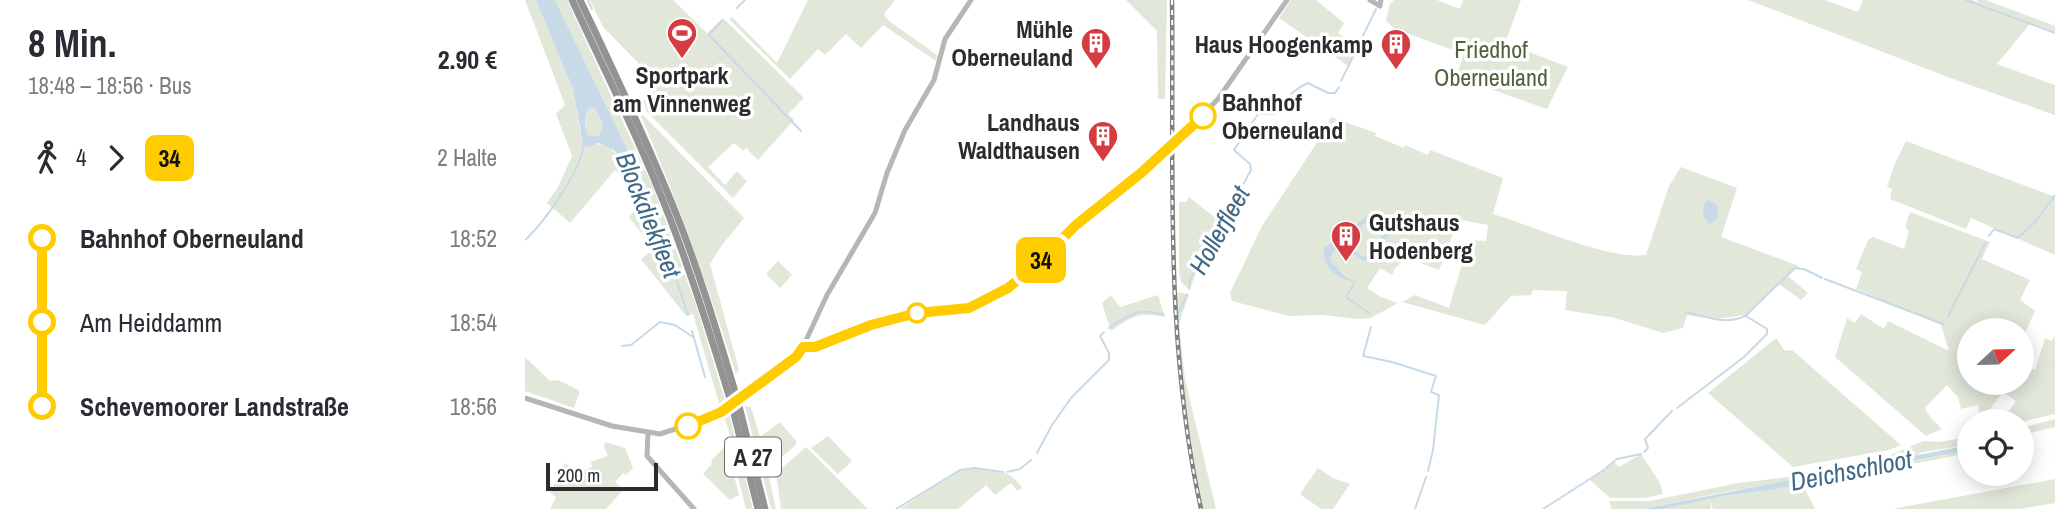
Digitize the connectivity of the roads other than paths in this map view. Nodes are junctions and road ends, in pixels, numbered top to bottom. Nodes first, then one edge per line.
1 (572, 0) edge
2 (580, 0) edge
3 (971, 0) edge
4 (1287, 0) edge
5 (1370, 0) edge
6 (1380, 3) edge
7 (1177, 141) tunnel mouth
8 (1161, 155) tunnel mouth
9 (803, 347) junction
10 (733, 397) junction
11 (525, 398) edge
12 (736, 408) junction
13 (647, 433) junction
14 (694, 509) edge
15 (758, 509) edge
16 (765, 509) edge

1 - 10 highway, A 27
2 - 10 highway, A 27
3 - 9 street
4 - 7 street
5 - 6 street
8 - 9 street
9 - 13 street
10 - 12 highway, A 27, bridge
11 - 13 street
12 - 15 highway, A 27
12 - 16 highway, A 27
13 - 14 street

